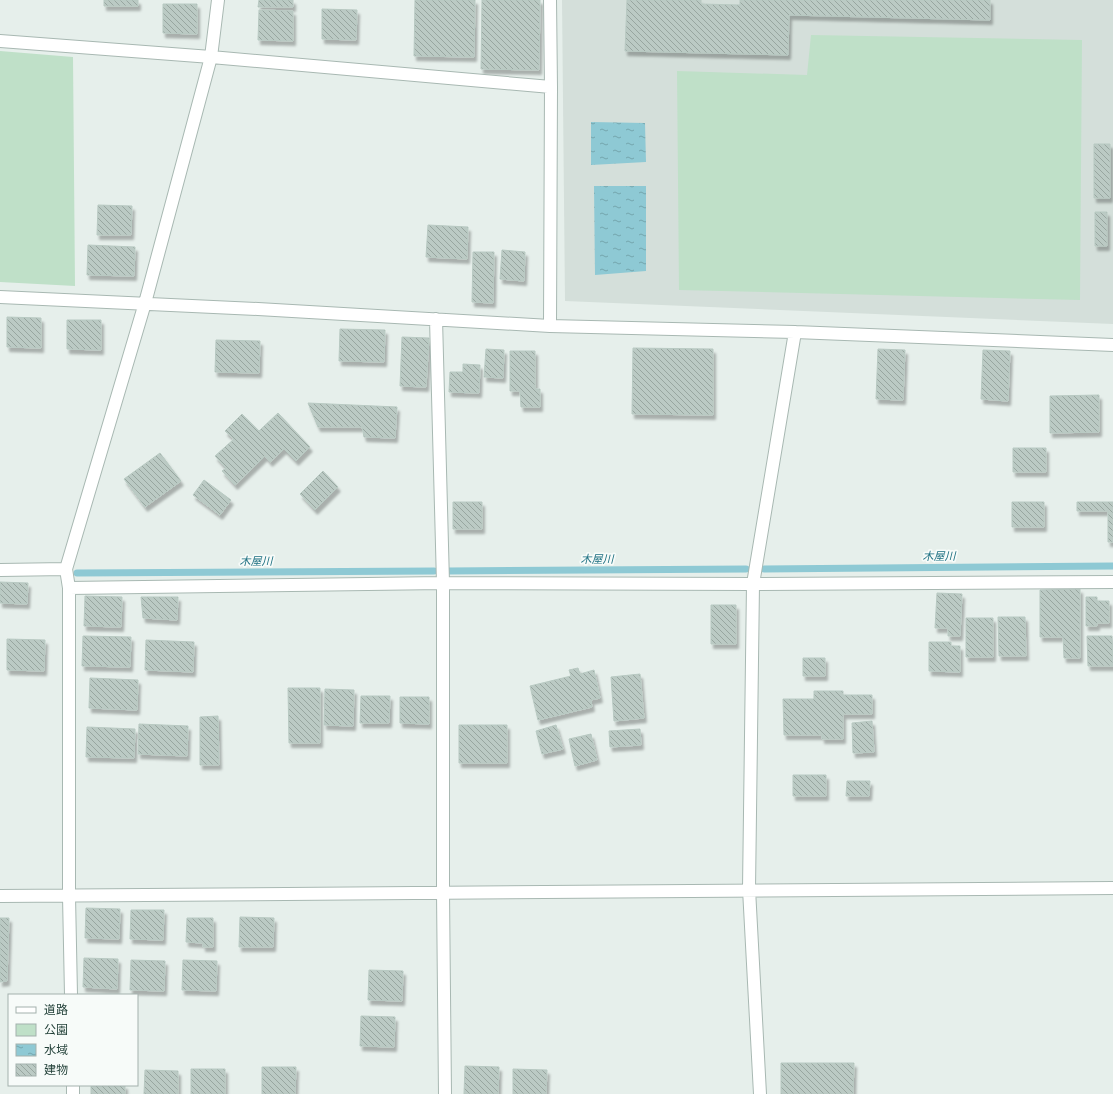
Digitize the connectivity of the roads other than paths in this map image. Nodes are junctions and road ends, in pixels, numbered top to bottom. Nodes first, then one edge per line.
1 (218, 0) edge
2 (550, 0) edge
3 (0, 41) edge
4 (211, 57) junction
5 (551, 87) junction
6 (0, 297) edge
7 (145, 303) junction
8 (436, 319) junction
9 (550, 326) junction
10 (795, 332) junction
11 (1113, 345) edge
12 (66, 569) junction
13 (0, 570) edge
14 (1113, 582) edge
15 (443, 583) junction
16 (753, 584) junction
17 (69, 588) junction
18 (1113, 888) edge
19 (749, 890) junction
20 (443, 893) junction
21 (0, 896) edge
22 (69, 896) junction
23 (71, 994) edge
24 (445, 1094) edge
25 (760, 1094) edge

1 - 4 street
2 - 5 street
3 - 4 street
4 - 5 street
4 - 7 street
5 - 9 street
6 - 7 street
7 - 8 street
7 - 12 street
8 - 9 street
8 - 15 street
9 - 10 street
10 - 11 street
10 - 16 street
12 - 13 street
12 - 17 street
14 - 16 street
15 - 16 street
15 - 17 street
15 - 20 street
16 - 19 street
17 - 22 street
18 - 19 street
19 - 20 street
19 - 25 street
20 - 22 street
20 - 24 street
21 - 22 street
22 - 23 street

